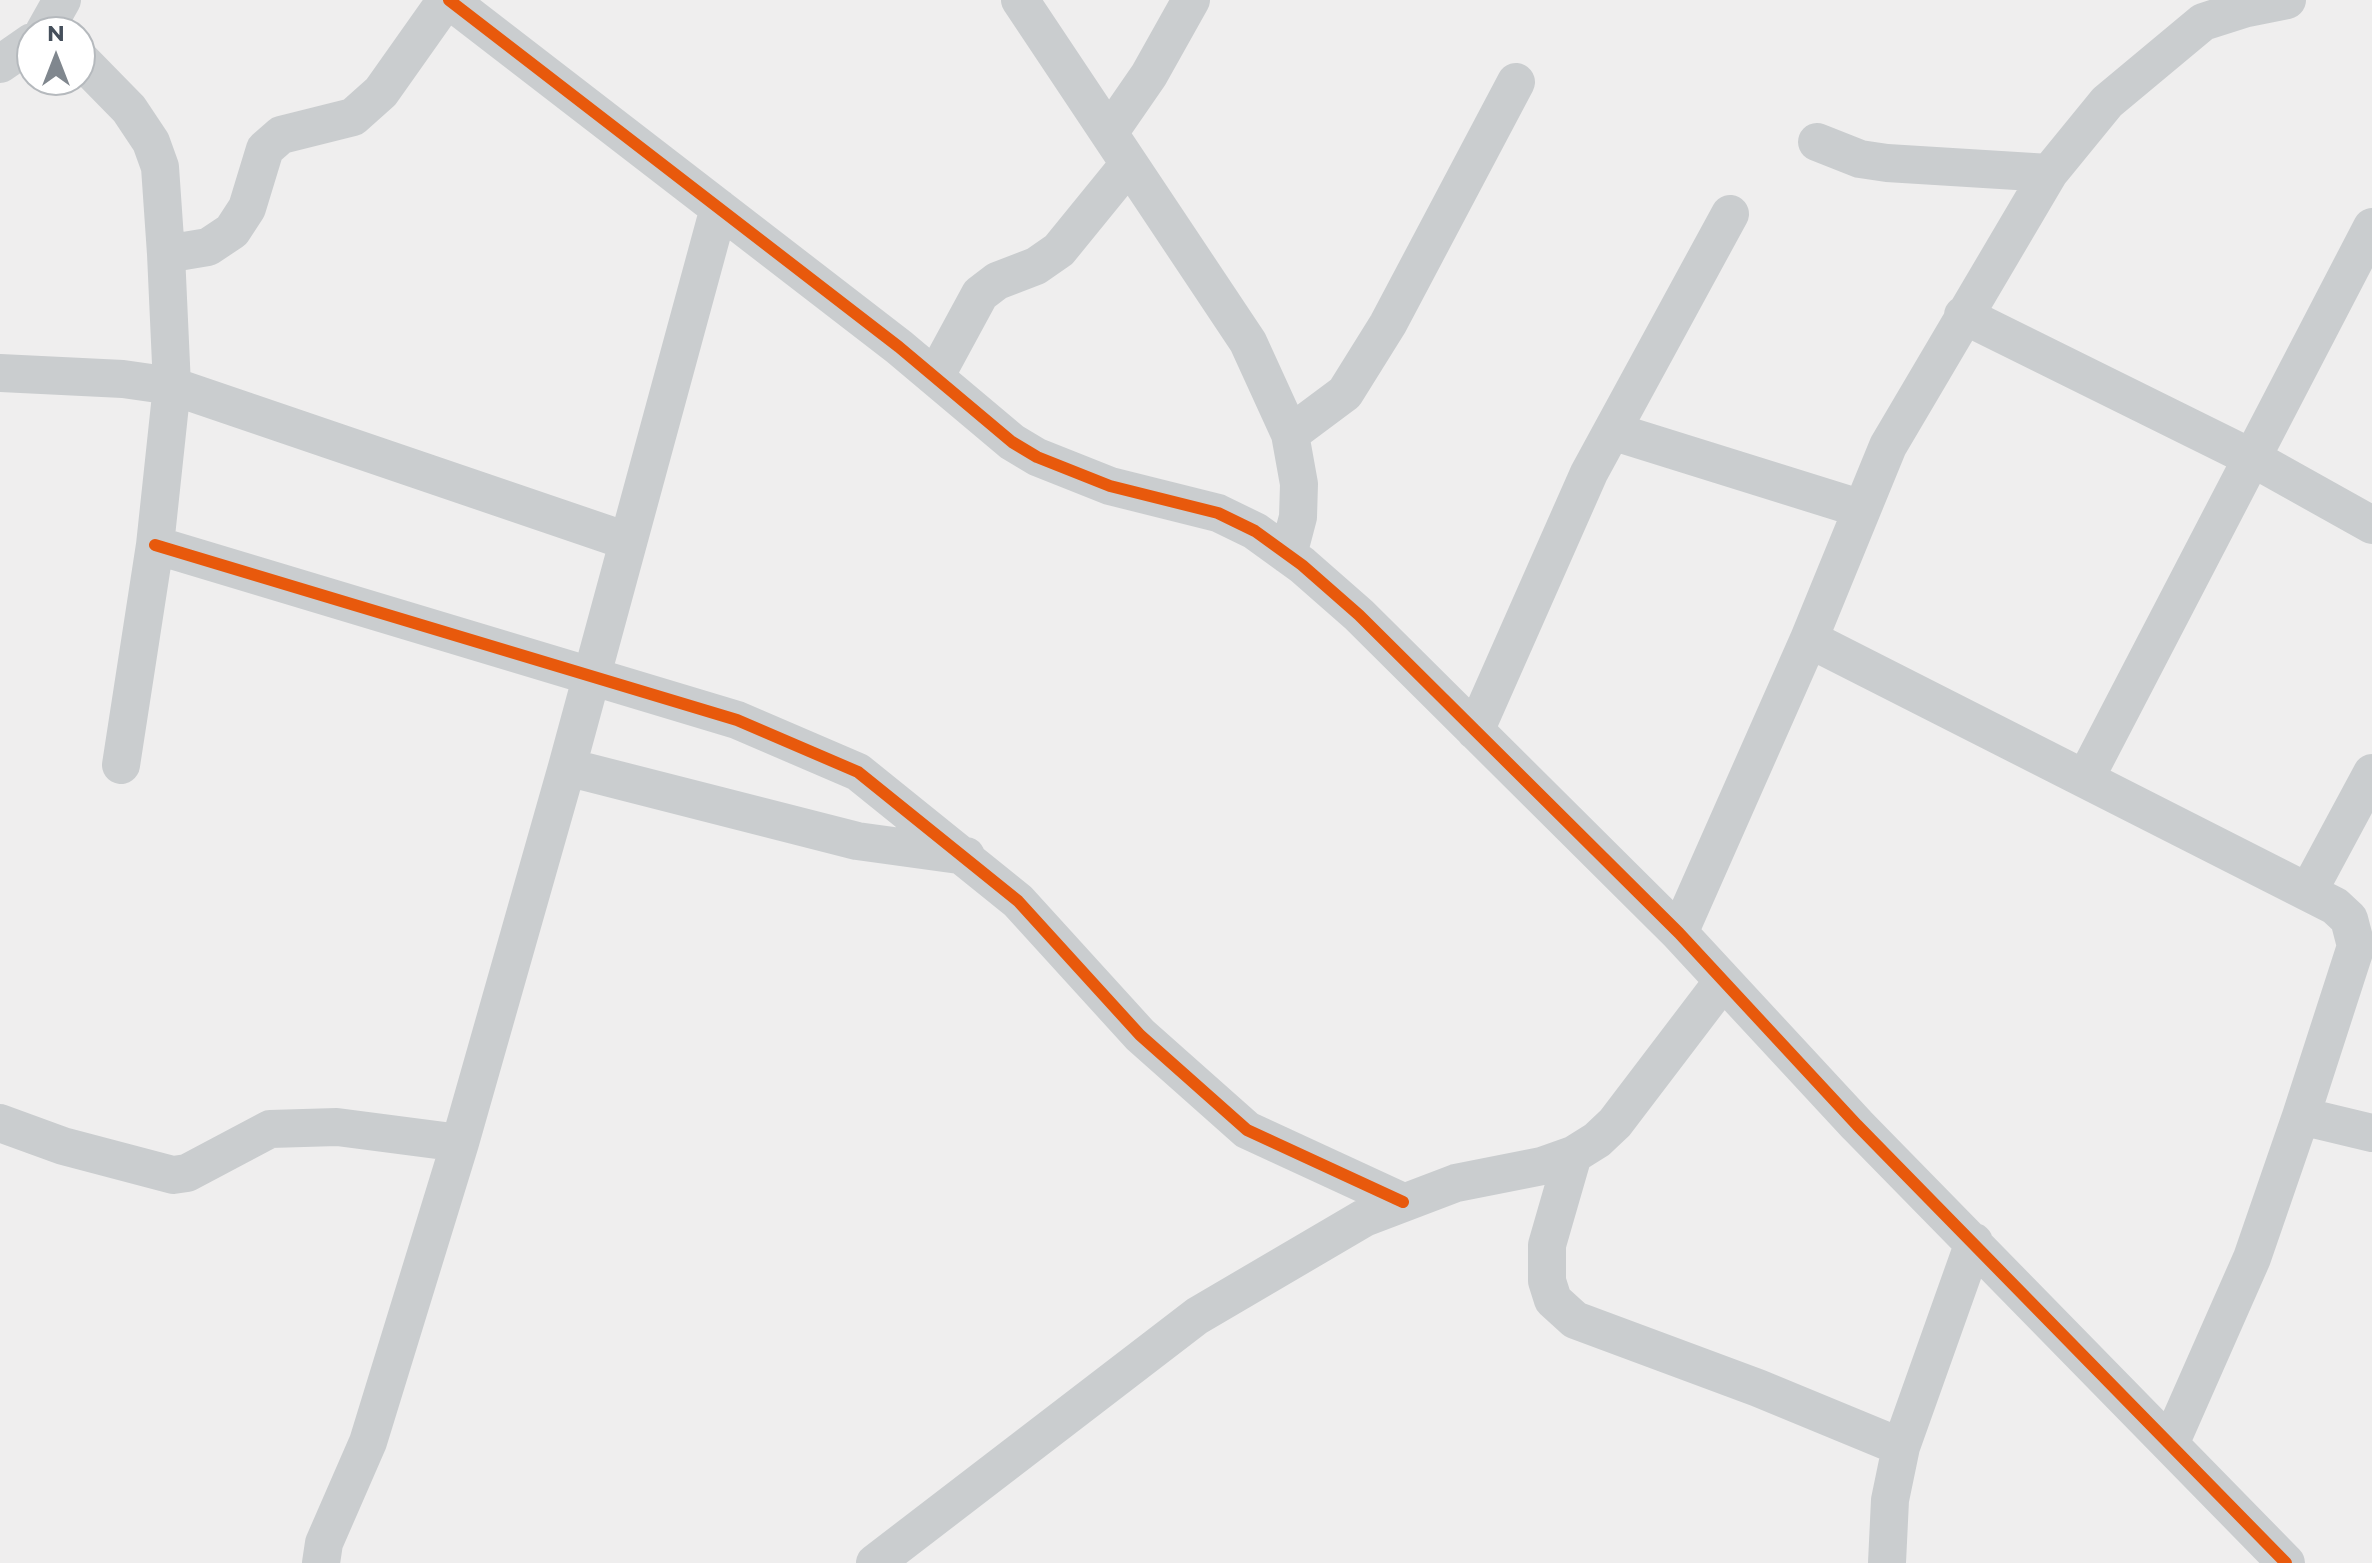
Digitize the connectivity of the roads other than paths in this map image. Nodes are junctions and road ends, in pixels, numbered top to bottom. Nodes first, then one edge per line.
1 (447, 0) edge
2 (1020, 0) edge
3 (1191, 0) edge
4 (2287, 0) edge
5 (2241, 4) edge
6 (16, 51) edge
7 (0, 64) edge
8 (96, 75) edge
9 (1516, 82) dead end
10 (1817, 142) dead end
11 (1119, 149) junction
12 (2049, 173) junction
13 (719, 208) junction
14 (1730, 214) dead end
15 (2372, 227) edge
16 (166, 254) junction
17 (1963, 315) junction
18 (0, 373) edge
19 (935, 377) junction
20 (172, 386) junction
21 (1612, 431) junction
22 (1290, 434) junction
23 (2254, 459) junction
24 (1862, 509) junction
25 (2372, 525) edge
26 (627, 541) junction
27 (155, 545) junction
28 (1288, 555) junction
29 (1809, 639) junction
30 (591, 677) junction
31 (1475, 731) junction
32 (121, 765) dead end
33 (567, 767) junction
34 (2372, 773) edge
35 (2085, 779) junction
36 (966, 856) junction
37 (2308, 892) junction
38 (1679, 933) junction
39 (1723, 981) junction
40 (2301, 1116) junction
41 (0, 1123) edge
42 (2372, 1133) edge
43 (460, 1143) junction
44 (1573, 1155) junction
45 (1403, 1202) junction
46 (1974, 1242) junction
47 (2170, 1444) junction
48 (1901, 1447) junction
49 (321, 1563) edge
50 (875, 1563) edge
51 (1887, 1563) edge
52 (2286, 1563) edge

1 - 13 street
1 - 16 street
2 - 11 street
3 - 11 street
4 - 5 street
5 - 12 street
6 - 7 street
8 - 16 street
9 - 22 street
10 - 12 street
11 - 19 street
11 - 22 street
12 - 17 street
13 - 19 street
13 - 26 street
14 - 21 street
15 - 23 street
16 - 20 street
17 - 23 street
17 - 24 street
18 - 20 street
19 - 28 street
20 - 26 street
20 - 27 street
21 - 24 street
21 - 31 street
22 - 28 street
23 - 25 street
23 - 35 street
24 - 29 street
26 - 30 street
27 - 30 street
27 - 32 street
28 - 31 street
29 - 35 street
29 - 38 street
30 - 33 street
30 - 36 street
31 - 38 street
33 - 36 street
33 - 43 street
34 - 37 street
35 - 37 street
36 - 45 street
37 - 40 street
38 - 39 street
39 - 44 street
39 - 46 street
40 - 42 street
40 - 47 street
41 - 43 street
43 - 49 street
44 - 45 street
44 - 48 street
45 - 50 street
46 - 47 street
46 - 48 street
47 - 52 street
48 - 51 street

